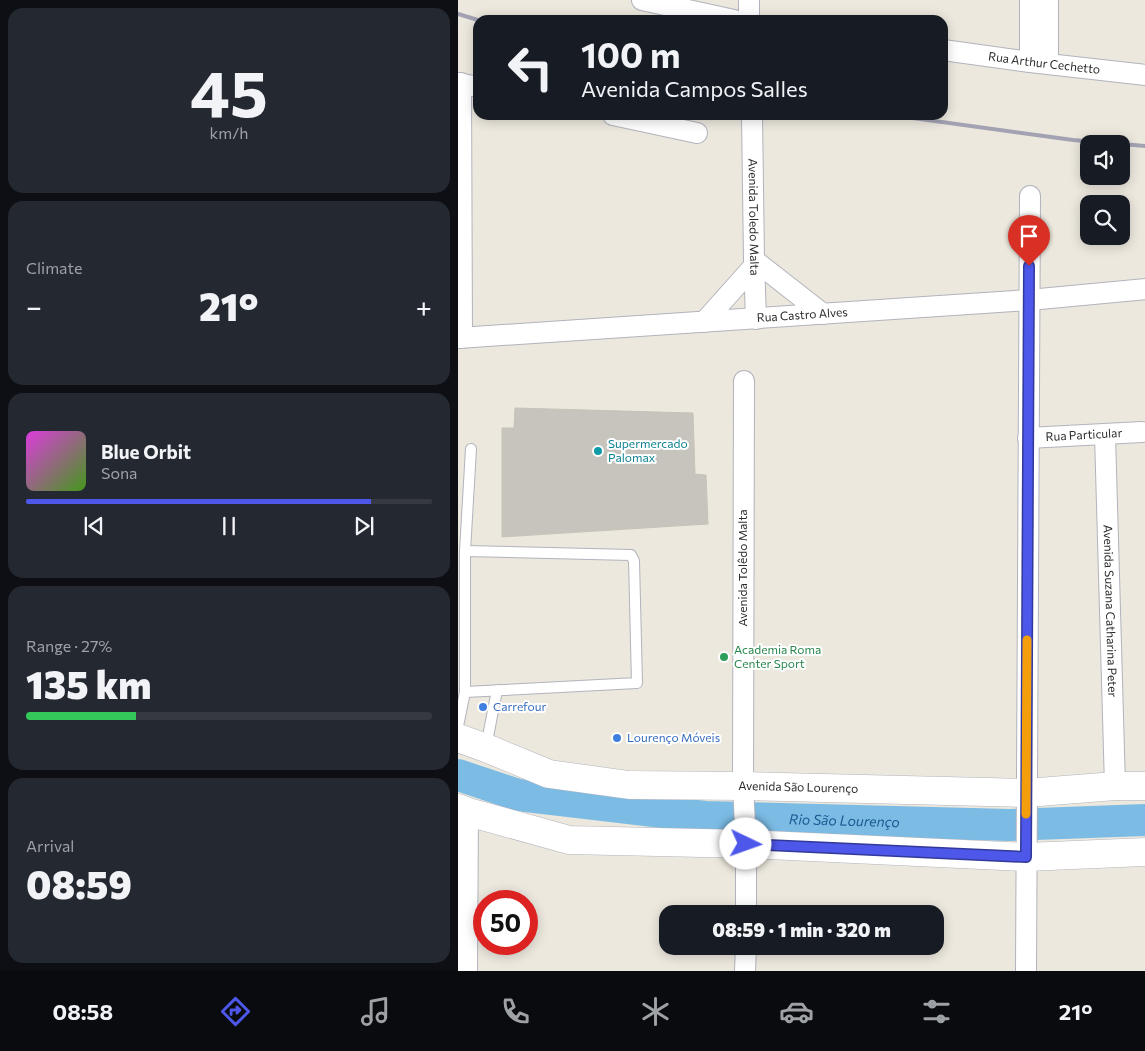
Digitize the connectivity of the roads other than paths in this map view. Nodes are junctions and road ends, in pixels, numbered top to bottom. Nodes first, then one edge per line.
1 (642, 0) edge
2 (749, 0) edge
3 (1030, 0) edge
4 (1048, 0) edge
5 (711, 15) edge
6 (749, 15) edge
7 (948, 51) edge
8 (1039, 63) junction
9 (1146, 75) edge
10 (466, 84) edge
11 (638, 120) edge
12 (752, 120) edge
13 (698, 132) dead end
14 (1030, 196) dead end
15 (754, 263) junction
16 (1146, 289) edge
17 (1029, 300) junction
18 (823, 314) junction
19 (756, 319) junction
20 (704, 322) junction
21 (460, 338) edge
22 (744, 381) dead end
23 (1142, 432) dead end
24 (1105, 435) junction
25 (1028, 438) junction
26 (471, 449) dead end
27 (466, 551) junction
28 (497, 690) junction
29 (465, 692) junction
30 (458, 726) edge
31 (458, 738) edge
32 (486, 748) junction
33 (1115, 786) junction
34 (1146, 786) edge
35 (744, 794) junction
36 (1026, 801) junction
37 (463, 810) edge
38 (746, 840) junction
39 (1026, 850) junction
40 (1146, 852) edge
41 (746, 905) edge
42 (746, 955) edge
43 (467, 971) edge
44 (746, 971) edge
45 (1026, 971) edge

1 - 5 street
2 - 6 street
3 - 8 street
4 - 8 street
7 - 8 street, Rua Arthur Cechetto
8 - 9 street, Rua Arthur Cechetto
10 - 21 street
11 - 13 street
12 - 15 street, Avenida Toledo Malta
14 - 17 street
15 - 18 street
15 - 19 street, Avenida Toledo Malta
15 - 20 street
16 - 17 street, Rua Castro Alves
17 - 18 street, Rua Castro Alves
17 - 25 street
18 - 19 street, Rua Castro Alves
19 - 20 street, Rua Castro Alves
20 - 21 street, Rua Castro Alves
22 - 35 street, Avenida Tolêdo Malta
23 - 24 street, Rua Particular
24 - 25 street, Rua Particular
24 - 33 street, Avenida Suzana Catharina Peter
25 - 36 street
26 - 27 lane
27 - 28 lane
27 - 29 lane
28 - 29 lane
28 - 32 lane
29 - 30 lane
31 - 32 main road, Avenida São Lourenço
32 - 35 main road, Avenida São Lourenço
33 - 34 main road, Avenida São Lourenço
33 - 36 main road, Avenida São Lourenço
35 - 36 main road, Avenida São Lourenço
35 - 38 street
36 - 39 street
37 - 38 main road
37 - 43 street
38 - 39 main road
38 - 41 street
39 - 40 main road
39 - 45 street
42 - 44 street

